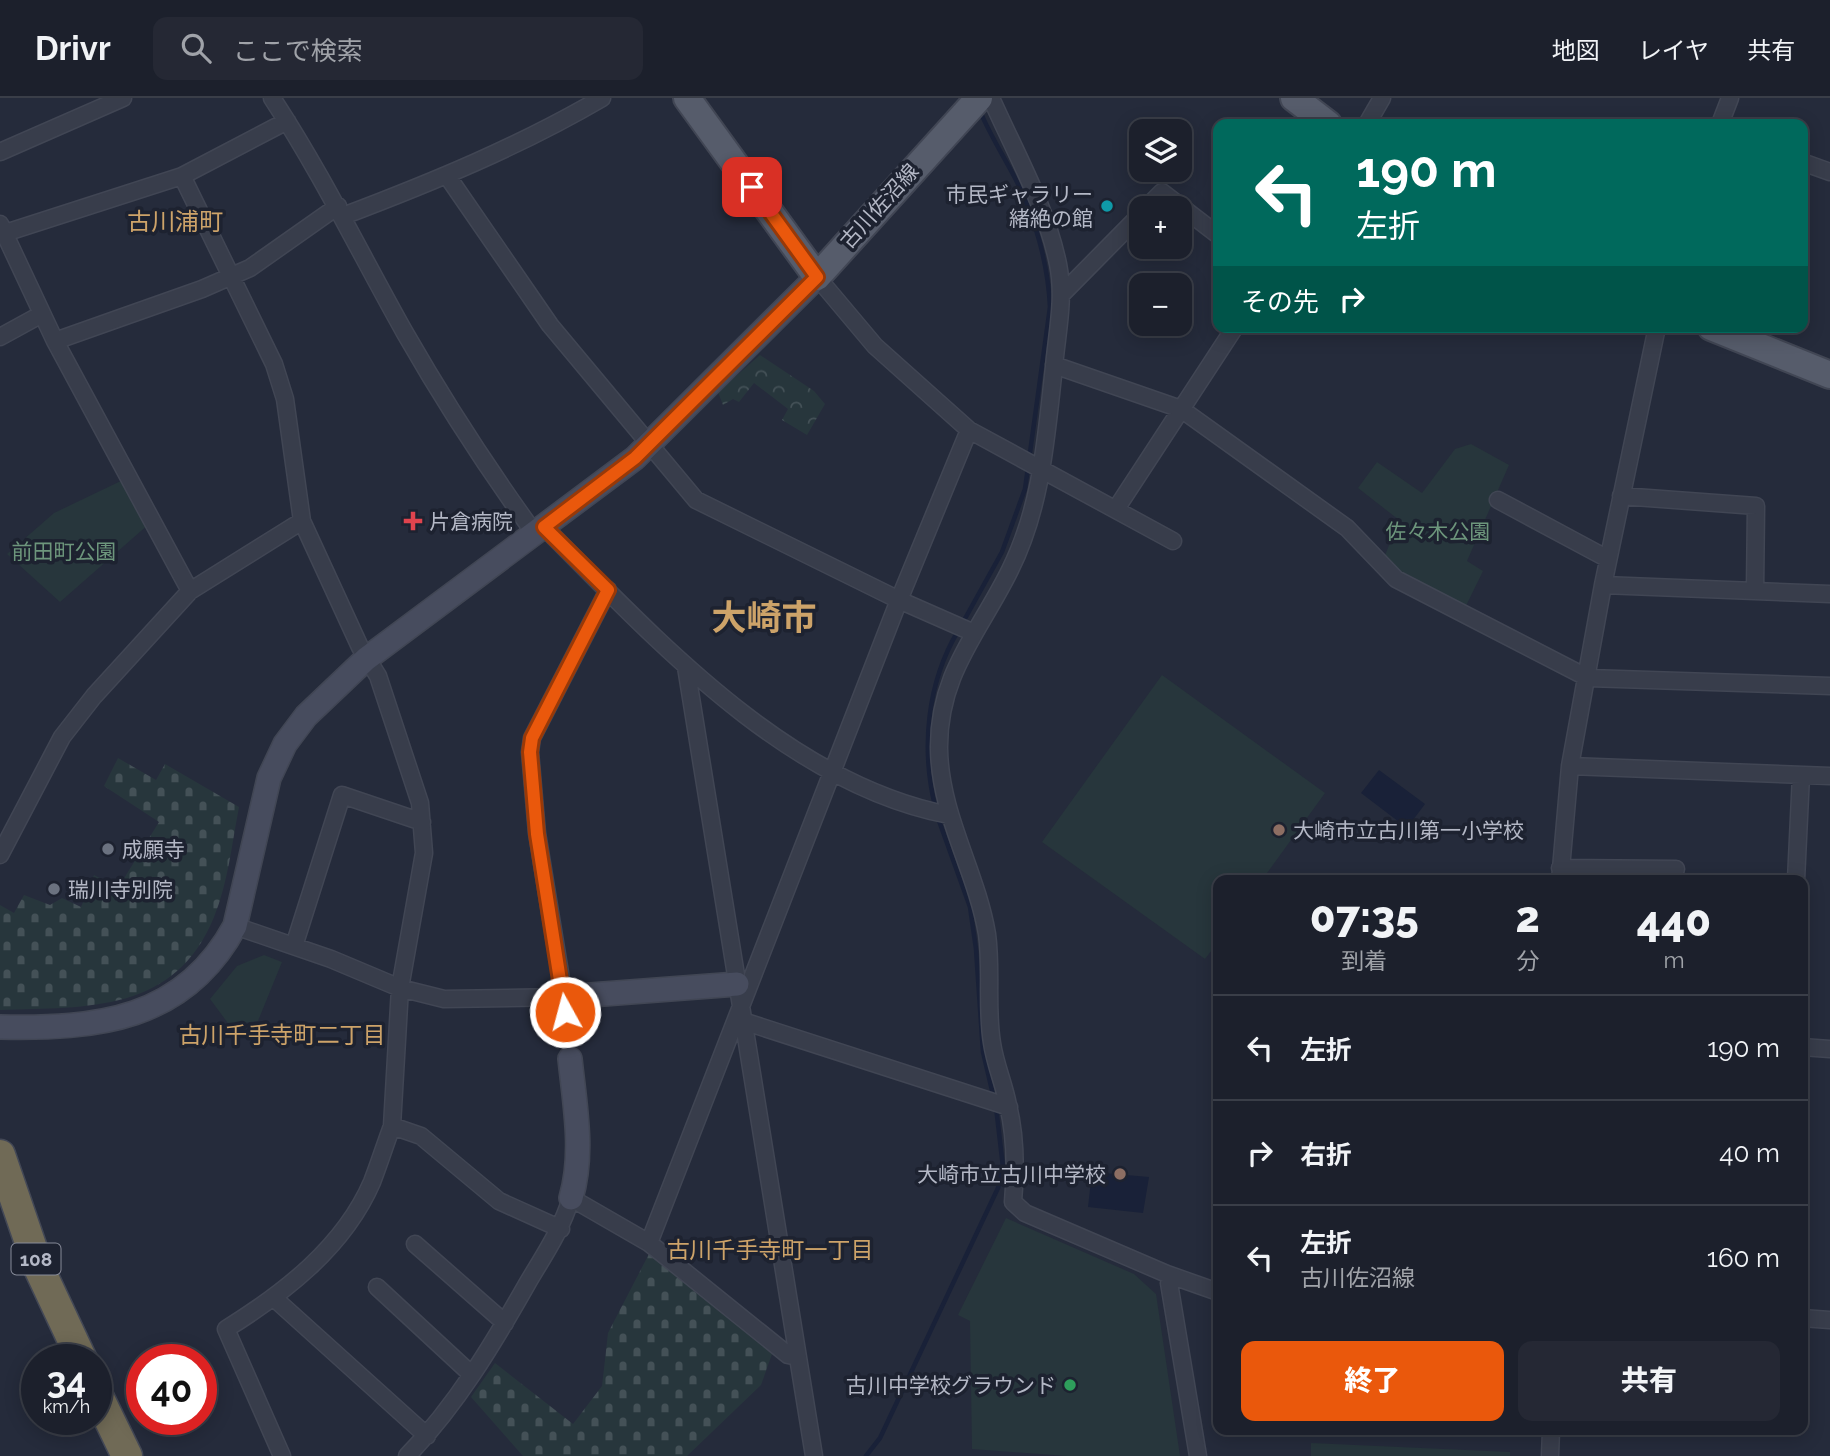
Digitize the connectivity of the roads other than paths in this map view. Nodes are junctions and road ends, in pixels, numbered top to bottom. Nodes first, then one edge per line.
1 (123, 98) edge
2 (272, 98) edge
3 (602, 98) edge
4 (687, 98) edge
5 (1294, 98) edge
6 (1382, 98) edge
7 (1730, 98) edge
8 (973, 102) edge
9 (1321, 119) edge
10 (1370, 119) edge
11 (1722, 119) edge
12 (287, 121) junction
13 (0, 152) edge
14 (1808, 164) edge
15 (1830, 172) edge
16 (182, 176) junction
17 (448, 177) junction
18 (341, 211) junction
19 (1192, 215) edge
20 (1129, 226) edge
21 (2, 228) edge
22 (1213, 231) edge
23 (232, 276) junction
24 (817, 277) junction
25 (1062, 294) junction
26 (42, 314) junction
27 (1231, 333) edge
28 (1656, 333) edge
29 (1726, 333) edge
30 (0, 337) edge
31 (55, 341) junction
32 (1054, 365) junction
33 (1830, 375) edge
34 (1181, 409) junction
35 (969, 430) junction
36 (651, 443) junction
37 (1034, 468) junction
38 (1621, 496) junction
39 (1498, 500) dead end
40 (1116, 509) junction
41 (302, 521) junction
42 (539, 531) junction
43 (1173, 541) dead end
44 (1608, 559) junction
45 (1603, 585) junction
46 (608, 590) junction
47 (190, 591) junction
48 (1755, 591) junction
49 (1830, 594) edge
50 (899, 600) junction
51 (964, 629) junction
52 (366, 659) junction
53 (686, 667) junction
54 (1588, 678) junction
55 (1830, 686) edge
56 (1570, 766) junction
57 (834, 772) junction
58 (1801, 775) junction
59 (1830, 776) edge
60 (940, 813) junction
61 (422, 822) junction
62 (0, 855) edge
63 (1676, 869) dead end
64 (1560, 874) edge
65 (1796, 875) edge
66 (234, 926) junction
67 (294, 946) junction
68 (737, 984) junction
69 (400, 988) junction
70 (564, 997) junction
71 (742, 1015) junction
72 (0, 1027) edge
73 (567, 1028) dead end
74 (1808, 1047) edge
75 (1830, 1049) edge
76 (570, 1059) dead end
77 (998, 1104) junction
78 (392, 1126) junction
79 (0, 1155) edge
80 (571, 1198) junction
81 (561, 1229) junction
82 (649, 1243) junction
83 (415, 1244) dead end
84 (1169, 1283) dead end
85 (377, 1287) dead end
86 (1213, 1290) edge
87 (275, 1299) junction
88 (1808, 1318) edge
89 (1830, 1320) edge
90 (505, 1323) junction
91 (75, 1344) edge
92 (798, 1357) junction
93 (471, 1374) junction
94 (112, 1425) edge
95 (1551, 1435) edge
96 (427, 1436) junction
97 (127, 1456) edge
98 (282, 1456) edge
99 (407, 1456) edge
100 (814, 1456) edge
101 (1198, 1456) edge
102 (1550, 1456) edge

1 - 13 street
2 - 12 street
3 - 17 street
4 - 24 main road
5 - 9 main road
6 - 10 street
7 - 11 street
8 - 24 main road, 古川佐沼線
8 - 25 street
12 - 16 street
12 - 18 street
14 - 15 street
16 - 21 street
16 - 23 street
17 - 18 street
17 - 36 street
18 - 23 street
18 - 42 street
19 - 22 street
20 - 25 street
21 - 26 street
23 - 31 street
23 - 41 street
24 - 35 street
24 - 36 street
25 - 32 street
26 - 30 street
26 - 31 street
27 - 34 street
28 - 38 street
29 - 33 main road
31 - 47 street
32 - 34 street
32 - 37 street
34 - 40 street
34 - 54 street
35 - 37 street
35 - 50 street
36 - 42 street
36 - 50 street
37 - 40 street
37 - 51 street
38 - 44 street
38 - 48 street
39 - 44 street
40 - 43 street
41 - 47 street
41 - 52 street
42 - 46 street
42 - 52 street
44 - 45 street
45 - 48 street
45 - 54 street
46 - 53 street
46 - 70 street
47 - 62 street
48 - 49 street
50 - 51 street
50 - 57 street
51 - 60 street
52 - 61 street
52 - 66 street
53 - 57 street
53 - 68 street
54 - 55 street
54 - 56 street
56 - 58 street
56 - 64 street
57 - 60 street
57 - 71 street
58 - 59 street
58 - 65 street
60 - 77 street
61 - 67 street
61 - 69 street
63 - 64 street
66 - 67 street
66 - 72 street
67 - 69 street
68 - 70 street
68 - 71 street
69 - 70 street
69 - 78 street
70 - 73 street
71 - 77 street
71 - 82 street
71 - 92 street
74 - 75 street
76 - 80 street
77 - 86 street
78 - 81 street
78 - 87 street
79 - 91 highway, 108
80 - 81 street
80 - 82 street
81 - 90 street
82 - 92 street
83 - 90 street
84 - 101 street
85 - 93 street
87 - 96 street
87 - 98 street
88 - 89 street
90 - 93 street
92 - 100 street
93 - 96 street
94 - 97 highway
95 - 102 street
96 - 99 street

